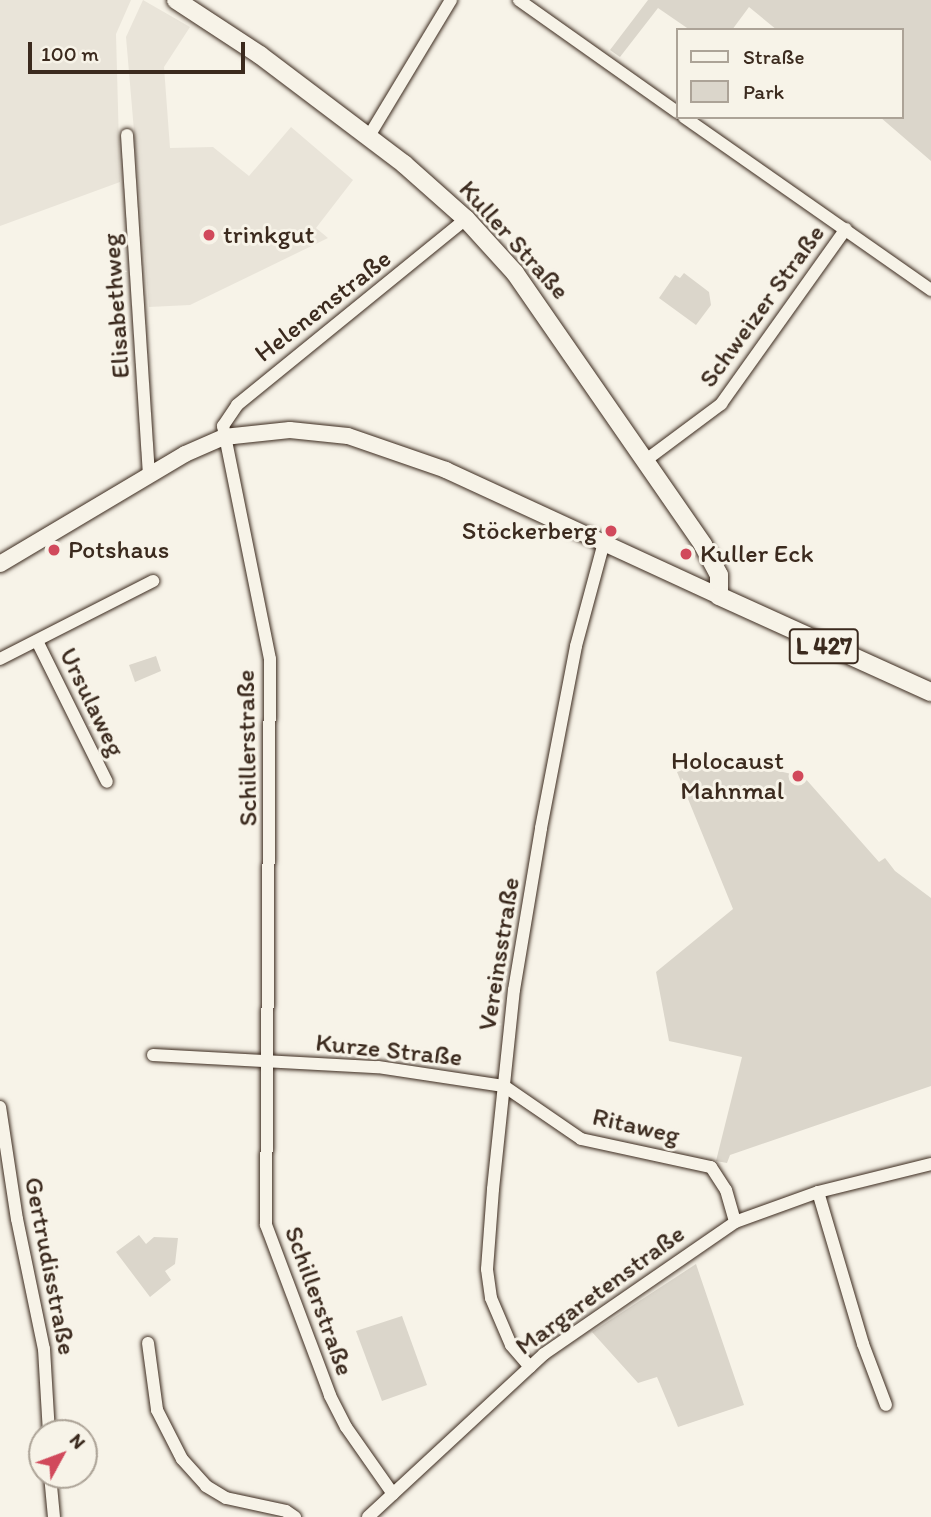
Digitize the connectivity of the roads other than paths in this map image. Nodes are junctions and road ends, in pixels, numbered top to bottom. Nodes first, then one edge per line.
1 (176, 0) edge
2 (451, 0) edge
3 (519, 0) edge
4 (676, 111) edge
5 (687, 119) edge
6 (127, 135) dead end
7 (369, 136) junction
8 (466, 219) junction
9 (846, 229) junction
10 (931, 290) edge
11 (224, 435) junction
12 (646, 460) junction
13 (149, 473) junction
14 (604, 542) junction
15 (0, 564) edge
16 (153, 581) dead end
17 (719, 596) junction
18 (37, 641) junction
19 (0, 659) edge
20 (931, 692) edge
21 (107, 782) dead end
22 (153, 1055) dead end
23 (270, 1062) junction
24 (504, 1086) junction
25 (0, 1107) edge
26 (931, 1164) edge
27 (818, 1192) junction
28 (735, 1222) junction
29 (148, 1343) dead end
30 (530, 1367) junction
31 (886, 1405) dead end
32 (49, 1419) edge
33 (51, 1489) edge
34 (393, 1494) junction
35 (54, 1517) edge
36 (295, 1517) edge
37 (368, 1517) edge

1 - 7 main road, Kuller Straße
2 - 7 street
3 - 4 street
5 - 9 street
6 - 13 street, Elisabethweg
7 - 8 main road, Kuller Straße
8 - 11 street, Helenenstraße
8 - 12 main road, Kuller Straße
9 - 10 street
9 - 12 street, Schweizer Straße
11 - 13 main road, L 427
11 - 14 main road, L 427
11 - 23 street, Schillerstraße
12 - 17 main road, Kuller Straße
13 - 15 main road, L 427
14 - 17 main road, L 427
14 - 24 street, Vereinsstraße
16 - 18 street
17 - 20 main road, L 427
18 - 19 street
18 - 21 street, Ursulaweg
22 - 23 street
23 - 24 street, Kurze Straße
23 - 34 street, Schillerstraße
24 - 28 street, Ritaweg
24 - 30 street, Vereinsstraße
25 - 32 street, Gertrudisstraße
26 - 27 street, Margaretenstraße
27 - 28 street, Margaretenstraße
27 - 31 street
28 - 30 street, Margaretenstraße
29 - 36 street
30 - 34 street, Margaretenstraße
33 - 35 street
34 - 37 street, Margaretenstraße

